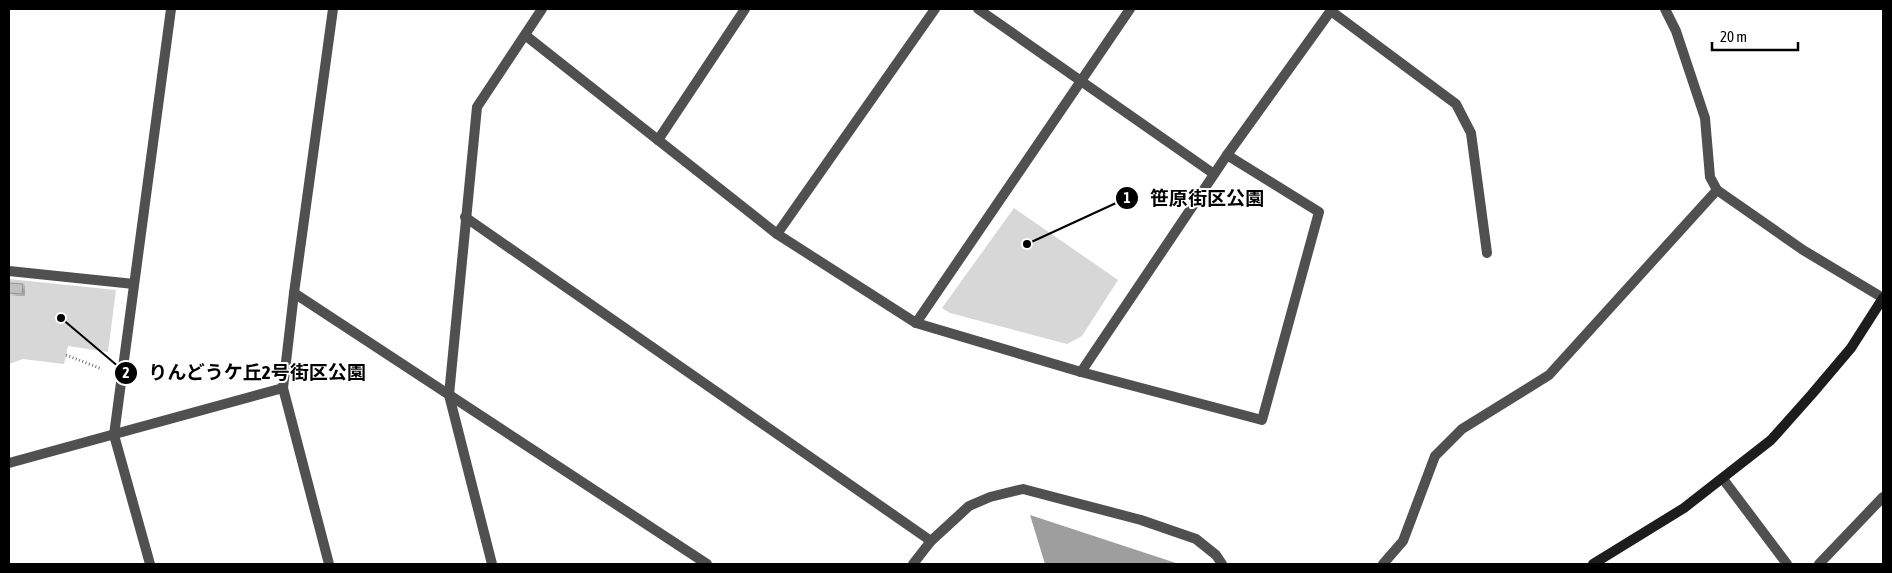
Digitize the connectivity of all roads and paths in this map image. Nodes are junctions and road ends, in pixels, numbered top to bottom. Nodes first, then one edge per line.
1 (171, 9) edge
2 (333, 9) edge
3 (542, 9) edge
4 (745, 9) edge
5 (935, 9) edge
6 (978, 9) edge
7 (1130, 9) edge
8 (1665, 9) edge
9 (1332, 10) edge
10 (525, 34) junction
11 (1082, 82) junction
12 (658, 140) junction
13 (1227, 155) junction
14 (1214, 174) junction
15 (1717, 190) junction
16 (465, 217) junction
17 (777, 234) junction
18 (1487, 253) dead end
19 (9, 271) edge
20 (134, 284) junction
21 (294, 293) junction
22 (1883, 298) edge
23 (916, 323) junction
24 (66, 355) dead end
25 (102, 369) dead end
26 (1081, 372) junction
27 (283, 388) junction
28 (449, 395) junction
29 (114, 435) junction
30 (9, 463) edge
31 (1723, 478) junction
32 (1883, 497) edge
33 (931, 541) junction
34 (150, 564) edge
35 (329, 564) edge
36 (492, 564) edge
37 (707, 564) edge
38 (913, 564) edge
39 (1222, 564) edge
40 (1383, 564) edge
41 (1593, 564) edge
42 (1787, 564) edge
43 (1819, 564) edge

1 - 20 street
2 - 21 street
3 - 10 street
4 - 12 street
5 - 17 street
6 - 11 street
7 - 11 street
8 - 15 street
9 - 13 street
9 - 18 street
10 - 12 street
10 - 16 street
11 - 14 street
11 - 23 street
12 - 17 street
13 - 14 street
13 - 26 street
14 - 26 street
15 - 22 street
15 - 40 street
16 - 28 street
16 - 33 street
17 - 23 street
19 - 20 street
20 - 29 street
21 - 27 street
21 - 28 street
22 - 31 street
23 - 26 street
24 - 25 path
27 - 29 street
27 - 35 street
28 - 36 street
28 - 37 street
29 - 30 street
29 - 34 street
31 - 41 street
31 - 42 street
32 - 43 street
33 - 38 street
33 - 39 street

